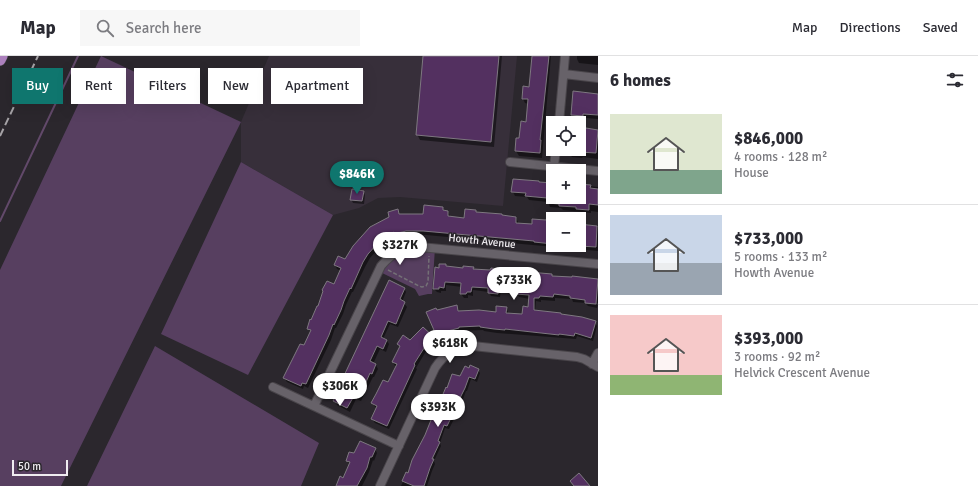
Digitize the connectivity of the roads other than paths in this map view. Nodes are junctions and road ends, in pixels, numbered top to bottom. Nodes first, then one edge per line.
1 (2, 56) edge
2 (565, 56) edge
3 (0, 60) edge
4 (564, 74) junction
5 (598, 78) edge
6 (559, 116) edge
7 (510, 162) dead end
8 (546, 165) edge
9 (586, 170) edge
10 (598, 171) edge
11 (598, 264) edge
12 (598, 353) edge
13 (595, 365) edge
14 (273, 387) dead end
15 (314, 406) junction
16 (399, 446) junction
17 (380, 486) edge

1 - 3 main road
2 - 4 street
4 - 5 street
4 - 6 street
7 - 8 street
9 - 10 street
11 - 15 street, Howth Avenue
12 - 13 street
13 - 16 street
14 - 15 street
15 - 16 street
16 - 17 street

